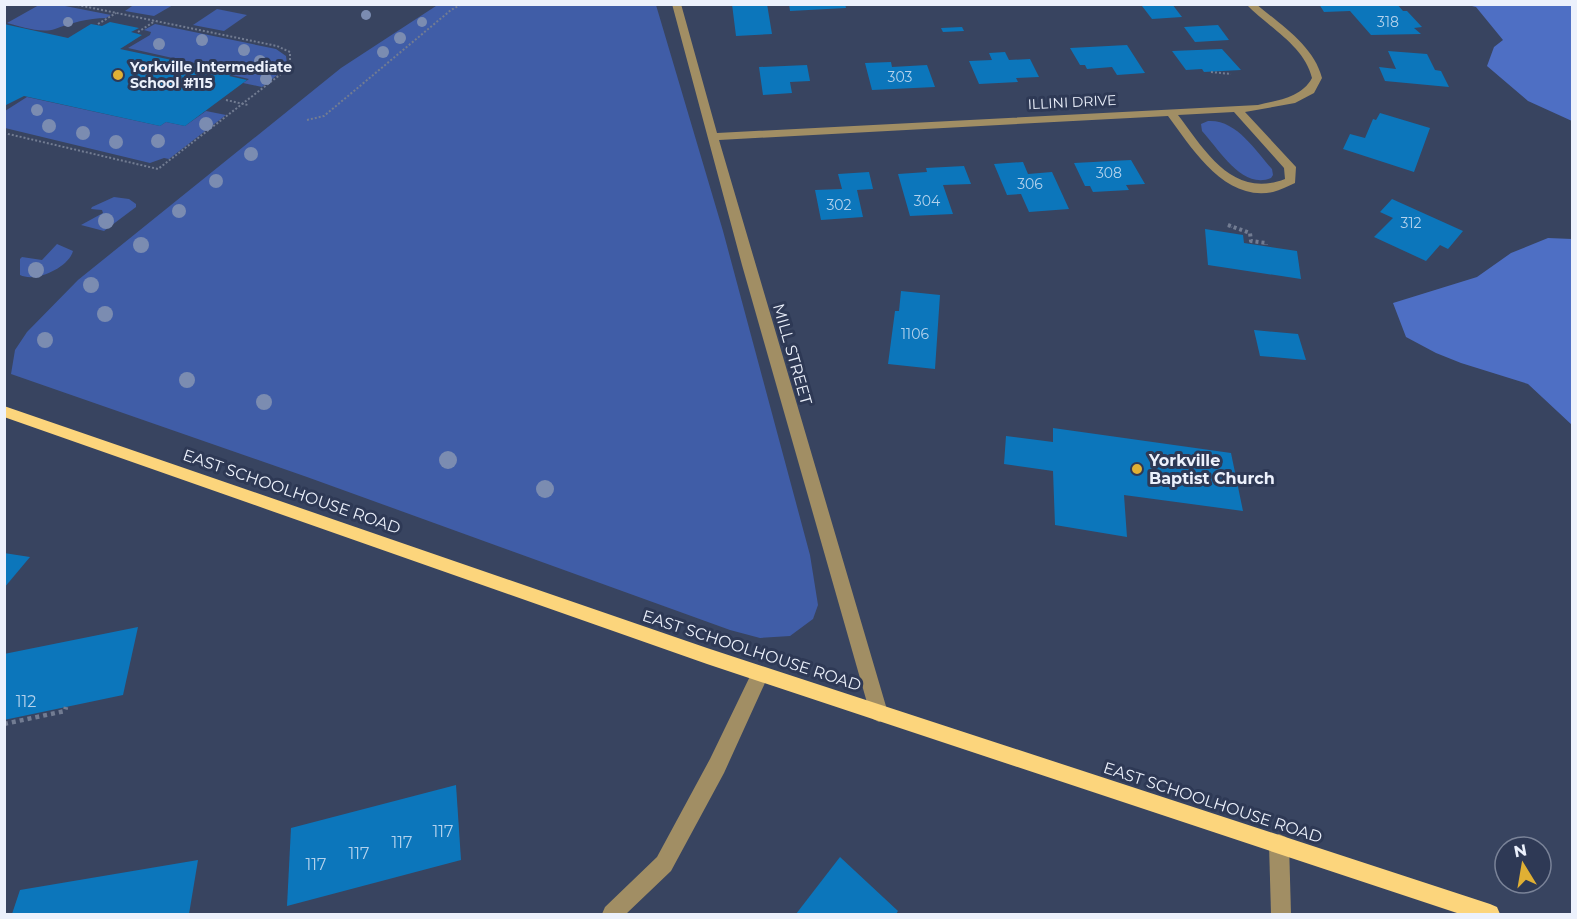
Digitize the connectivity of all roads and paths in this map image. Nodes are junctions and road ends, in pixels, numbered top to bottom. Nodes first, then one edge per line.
1 (73, 4) edge
2 (462, 4) edge
3 (676, 4) edge
4 (1250, 4) edge
5 (116, 13) junction
6 (155, 21) junction
7 (98, 24) dead end
8 (138, 32) dead end
9 (1211, 72) dead end
10 (1232, 74) dead end
11 (226, 100) dead end
12 (246, 104) junction
13 (1238, 109) junction
14 (1170, 112) junction
15 (307, 120) dead end
16 (4, 133) edge
17 (712, 137) junction
18 (1228, 225) dead end
19 (1266, 245) dead end
20 (4, 411) edge
21 (760, 674) junction
22 (66, 707) dead end
23 (879, 713) junction
24 (4, 724) edge
25 (1279, 844) junction
26 (612, 915) edge
27 (1281, 915) edge
28 (1490, 915) edge

1 - 5 path
2 - 15 path
3 - 17 street, MILL STREET
4 - 13 street, ILLINI DRIVE
5 - 6 path
5 - 7 path
6 - 8 path
6 - 12 path
9 - 10 path
11 - 12 path
12 - 16 path
13 - 14 street, ILLINI DRIVE
13 - 14 street
14 - 17 street, ILLINI DRIVE
17 - 23 street, MILL STREET
18 - 19 path
20 - 21 main road, EAST SCHOOLHOUSE ROAD
21 - 23 main road, EAST SCHOOLHOUSE ROAD
21 - 26 street
22 - 24 path
23 - 25 main road, EAST SCHOOLHOUSE ROAD
25 - 27 street
25 - 28 main road, EAST SCHOOLHOUSE ROAD

